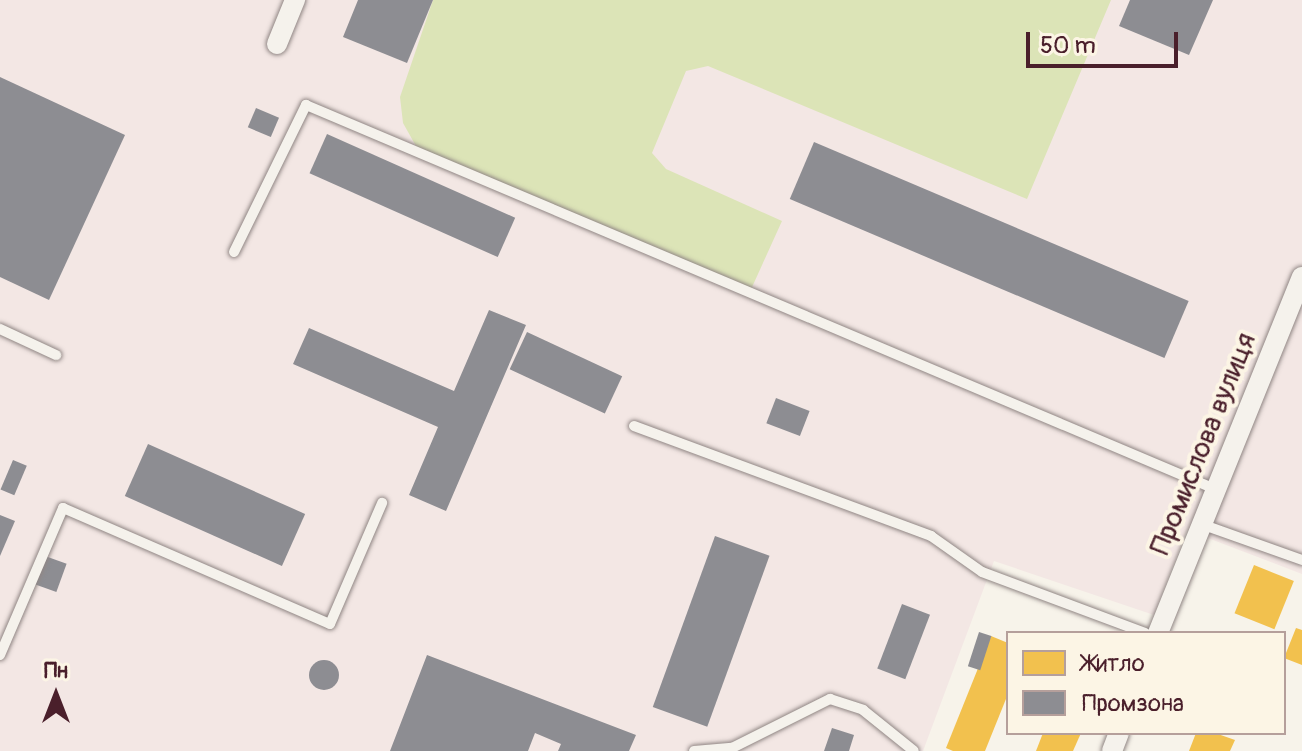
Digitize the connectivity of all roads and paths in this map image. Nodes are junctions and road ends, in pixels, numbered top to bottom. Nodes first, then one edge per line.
1 (295, 0) edge
2 (277, 44) dead end
3 (234, 252) dead end
4 (1302, 277) edge
5 (0, 329) edge
6 (56, 355) dead end
7 (634, 426) dead end
8 (1215, 489) junction
9 (382, 503) dead end
10 (1201, 524) junction
11 (1302, 560) edge
12 (1140, 631) edge
13 (1159, 631) edge
14 (0, 655) edge
15 (694, 751) edge
16 (914, 751) edge

1 - 2 street
3 - 8 lane
4 - 8 street, Промислова вулиця
5 - 6 lane
7 - 12 lane
8 - 10 street, Промислова вулиця
9 - 14 lane
10 - 11 lane
10 - 13 street, Промислова вулиця
15 - 16 lane

